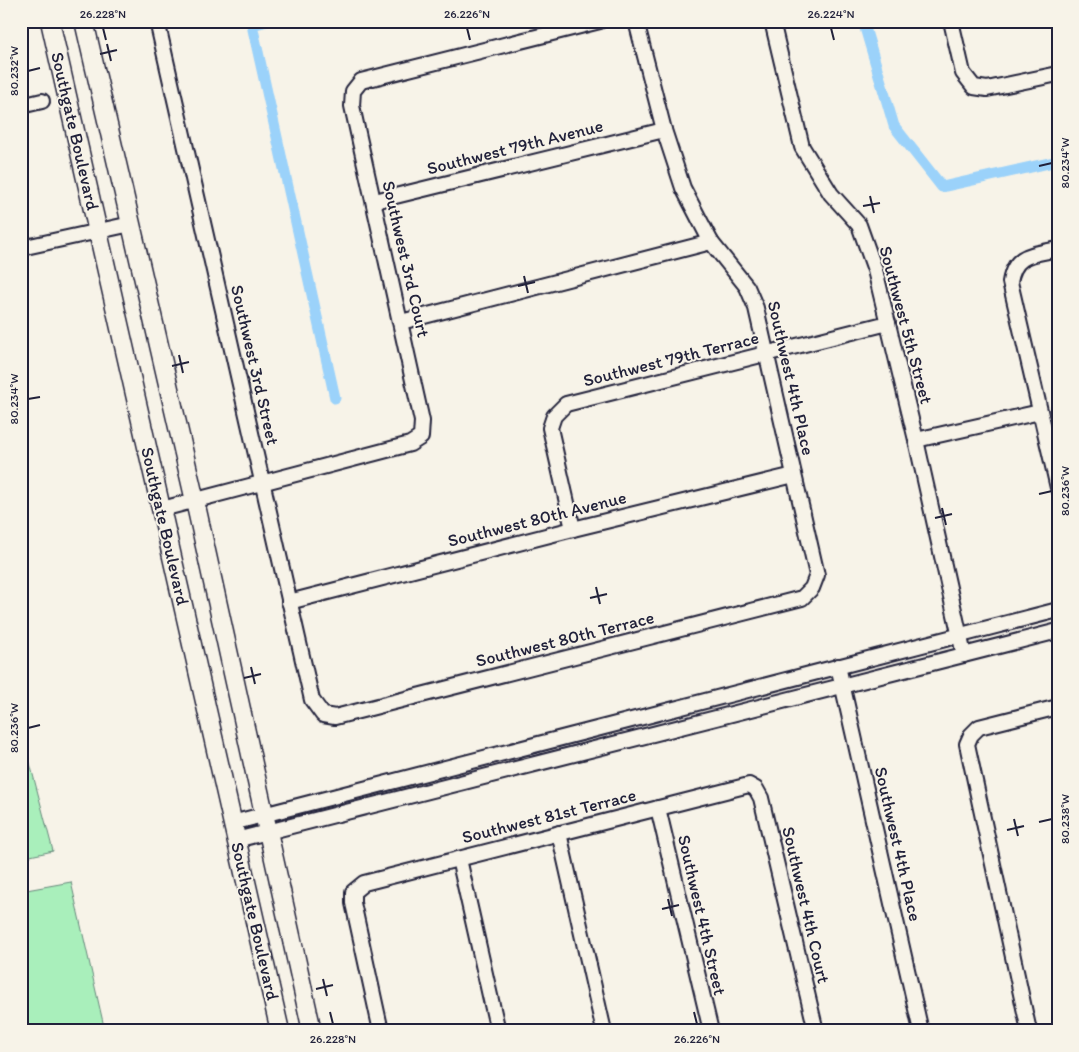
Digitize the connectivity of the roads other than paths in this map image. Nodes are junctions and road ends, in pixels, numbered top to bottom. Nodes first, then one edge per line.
1 (50, 21) edge
2 (84, 21) edge
3 (157, 21) edge
4 (600, 21) edge
5 (636, 21) edge
6 (772, 21) edge
7 (952, 21) edge
8 (1058, 74) edge
9 (42, 101) dead end
10 (21, 106) edge
11 (664, 130) junction
12 (374, 201) junction
13 (131, 224) junction
14 (98, 231) junction
15 (711, 242) junction
16 (21, 248) edge
17 (1058, 249) edge
18 (401, 322) junction
19 (888, 323) junction
20 (767, 354) junction
21 (1040, 412) junction
22 (916, 440) junction
23 (794, 475) junction
24 (262, 482) junction
25 (1058, 488) edge
26 (195, 501) junction
27 (162, 509) junction
28 (573, 529) junction
29 (812, 588) joint
30 (289, 602) junction
31 (1058, 610) edge
32 (1058, 631) edge
33 (960, 635) junction
34 (964, 655) junction
35 (838, 666) junction
36 (843, 686) junction
37 (1058, 707) edge
38 (323, 715) joint
39 (756, 789) joint
40 (658, 808) junction
41 (264, 816) junction
42 (232, 823) junction
43 (268, 833) junction
44 (559, 833) junction
45 (236, 840) junction
46 (458, 859) junction
47 (280, 1031) edge
48 (312, 1031) edge
49 (381, 1031) edge
50 (498, 1031) edge
51 (604, 1031) edge
52 (710, 1031) edge
53 (816, 1031) edge
54 (921, 1031) edge
55 (1029, 1031) edge

1 - 14 main road, Southgate Boulevard
2 - 13 main road, Southgate Boulevard
3 - 24 street, Southwest 3rd Street
4 - 12 street, Southwest 3rd Court
5 - 11 street, Southwest 4th Place
6 - 19 street, Southwest 5th Street
7 - 8 street
9 - 10 street
11 - 12 street, Southwest 79th Avenue
11 - 15 street, Southwest 4th Place
12 - 18 street, Southwest 3rd Court
13 - 14 street
13 - 26 main road, Southgate Boulevard
14 - 16 street
14 - 27 main road, Southgate Boulevard
15 - 18 street
15 - 20 street, Southwest 4th Place
17 - 21 street
18 - 24 street, Southwest 3rd Court
19 - 20 street, Southwest 79th Terrace
19 - 22 street, Southwest 5th Street
20 - 23 street, Southwest 4th Place
20 - 28 street, Southwest 79th Terrace
21 - 22 street
21 - 25 street
22 - 33 street, Southwest 5th Street
23 - 28 street, Southwest 80th Avenue
23 - 29 street, Southwest 4th Place
24 - 26 street
24 - 30 street, Southwest 3rd Street
26 - 27 street
26 - 41 main road, Southgate Boulevard
27 - 42 main road, Southgate Boulevard
28 - 30 street, Southwest 80th Avenue
29 - 38 street, Southwest 80th Terrace
30 - 38 street, Southwest 3rd Street
31 - 33 street
32 - 34 street
33 - 34 street, Southwest 5th Street
33 - 35 street
34 - 36 street
35 - 36 street, Southwest 4th Place
35 - 41 street
36 - 43 street
36 - 54 street, Southwest 4th Place
37 - 55 street
39 - 40 street, Southwest 81st Terrace
39 - 53 street, Southwest 4th Court
40 - 44 street, Southwest 81st Terrace
40 - 52 street, Southwest 4th Street
41 - 42 street
41 - 43 main road, Southgate Boulevard
42 - 45 main road, Southgate Boulevard
43 - 45 street
43 - 48 main road, Southgate Boulevard
44 - 46 street, Southwest 81st Terrace
44 - 51 street
45 - 47 main road, Southgate Boulevard
46 - 49 street, Southwest 81st Terrace
46 - 50 street

